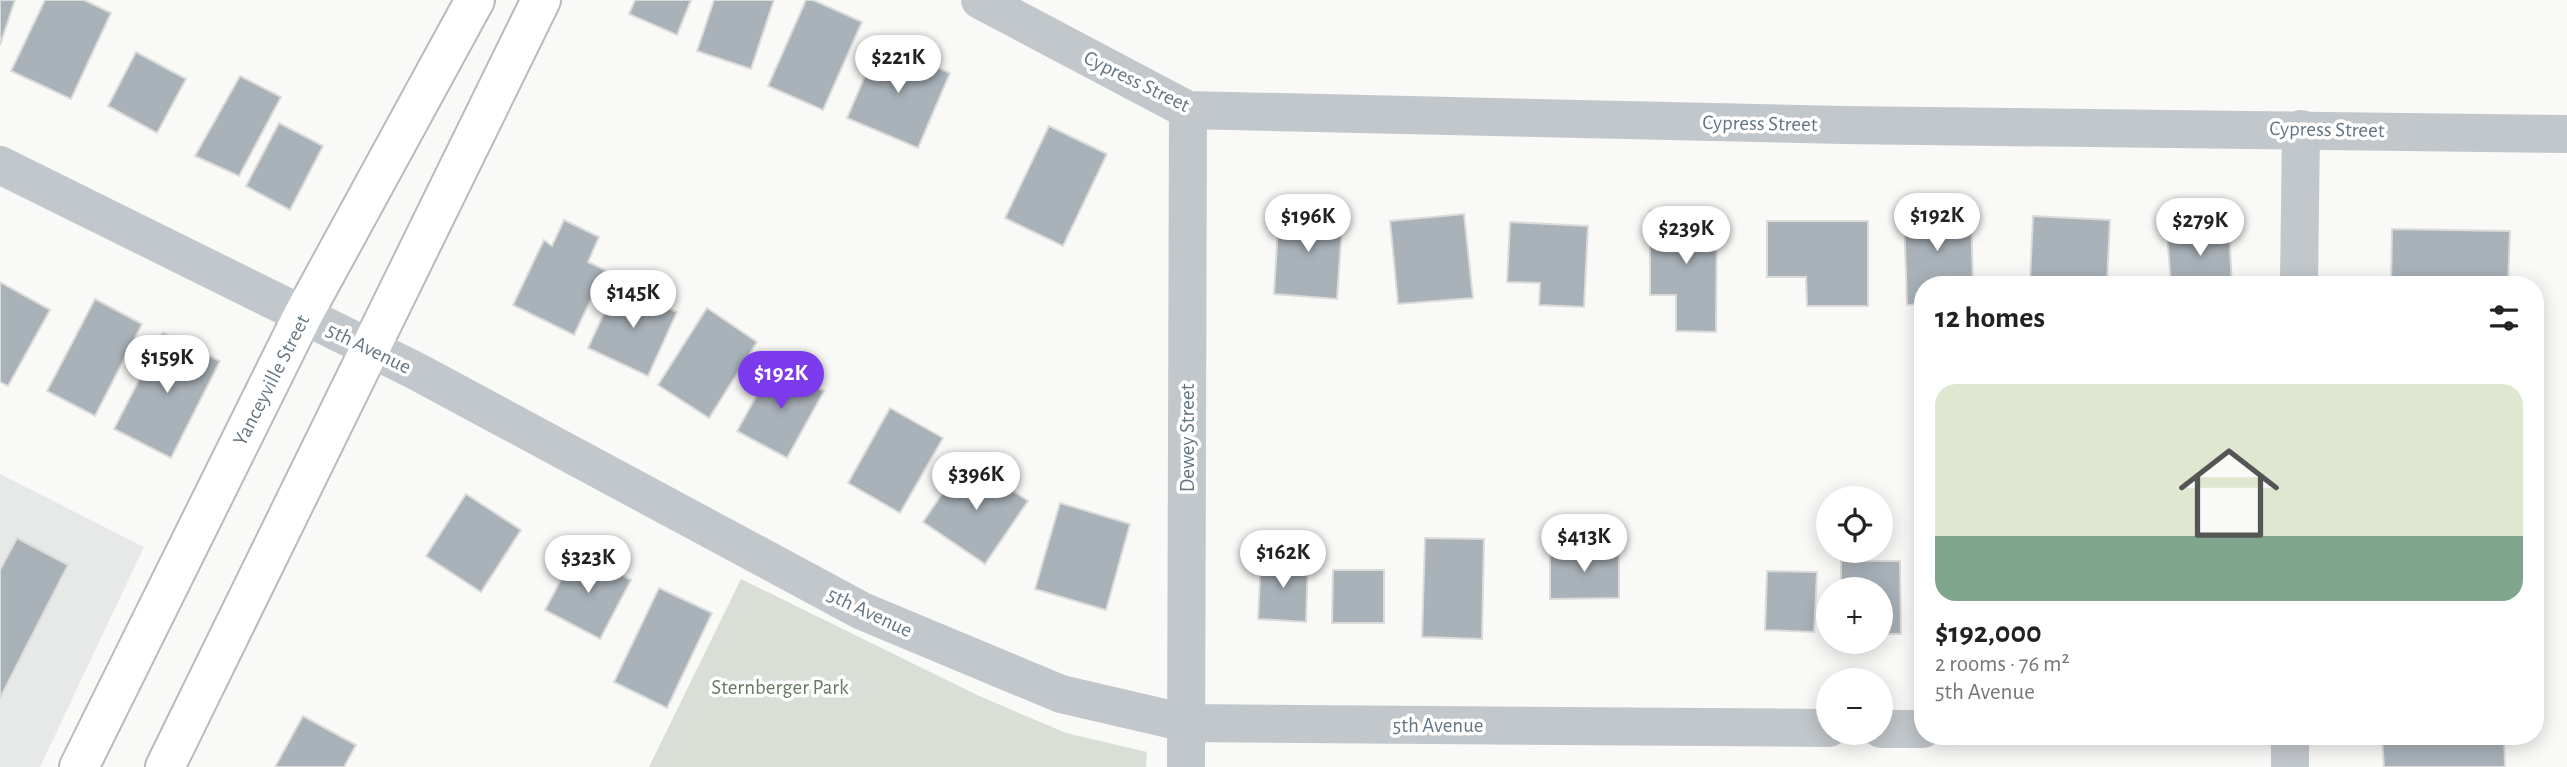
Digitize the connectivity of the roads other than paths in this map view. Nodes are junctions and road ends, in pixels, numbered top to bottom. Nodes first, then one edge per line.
1 (475, 0) edge
2 (541, 0) edge
3 (980, 0) edge
4 (1188, 110) junction
5 (2301, 129) junction
6 (2567, 134) edge
7 (0, 165) edge
8 (2299, 276) edge
9 (303, 315) junction
10 (369, 347) junction
11 (1186, 723) junction
12 (1816, 728) edge
13 (1893, 729) edge
14 (1914, 729) edge
15 (2290, 745) edge
16 (79, 767) edge
17 (165, 767) edge
18 (1185, 767) edge
19 (2290, 767) edge

1 - 9 main road, Yanceyville Street
2 - 10 main road
3 - 4 street, Cypress Street
4 - 5 street, Cypress Street
4 - 11 street, Dewey Street
5 - 6 street, Cypress Street
5 - 8 street
7 - 9 street, 5th Avenue
9 - 10 street, 5th Avenue
9 - 16 main road, Yanceyville Street
10 - 11 street, 5th Avenue
10 - 17 main road
11 - 12 street, 5th Avenue
11 - 18 street, Dewey Street
13 - 14 street
15 - 19 street

